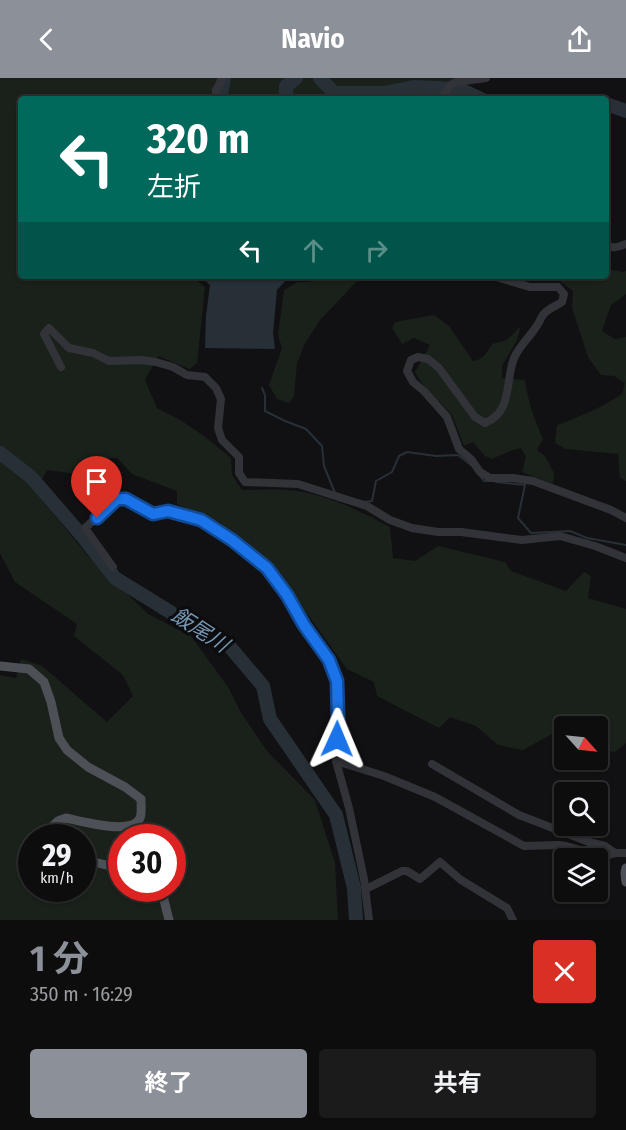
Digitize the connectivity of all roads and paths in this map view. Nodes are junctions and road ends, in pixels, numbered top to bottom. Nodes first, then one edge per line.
1 (486, 78) edge
2 (220, 80) edge
3 (446, 92) edge
4 (216, 96) edge
5 (626, 244) edge
6 (609, 247) edge
7 (502, 279) edge
8 (61, 367) dead end
9 (626, 518) edge
10 (626, 558) edge
11 (113, 567) dead end
12 (0, 666) edge
13 (336, 761) junction
14 (432, 764) dead end
15 (55, 824) edge
16 (95, 824) edge
17 (96, 824) edge
18 (615, 853) junction
19 (626, 853) edge
20 (626, 868) edge
21 (626, 882) edge
22 (366, 889) junction
23 (165, 902) edge
24 (170, 920) edge
25 (369, 920) edge
26 (513, 920) edge

1 - 3 street
2 - 4 street
5 - 6 street
7 - 9 street
8 - 10 street
11 - 13 street
12 - 17 main road
13 - 18 street
13 - 22 street
14 - 18 street
15 - 16 main road
18 - 19 street
20 - 21 main road
22 - 25 street
22 - 26 street
23 - 24 main road

